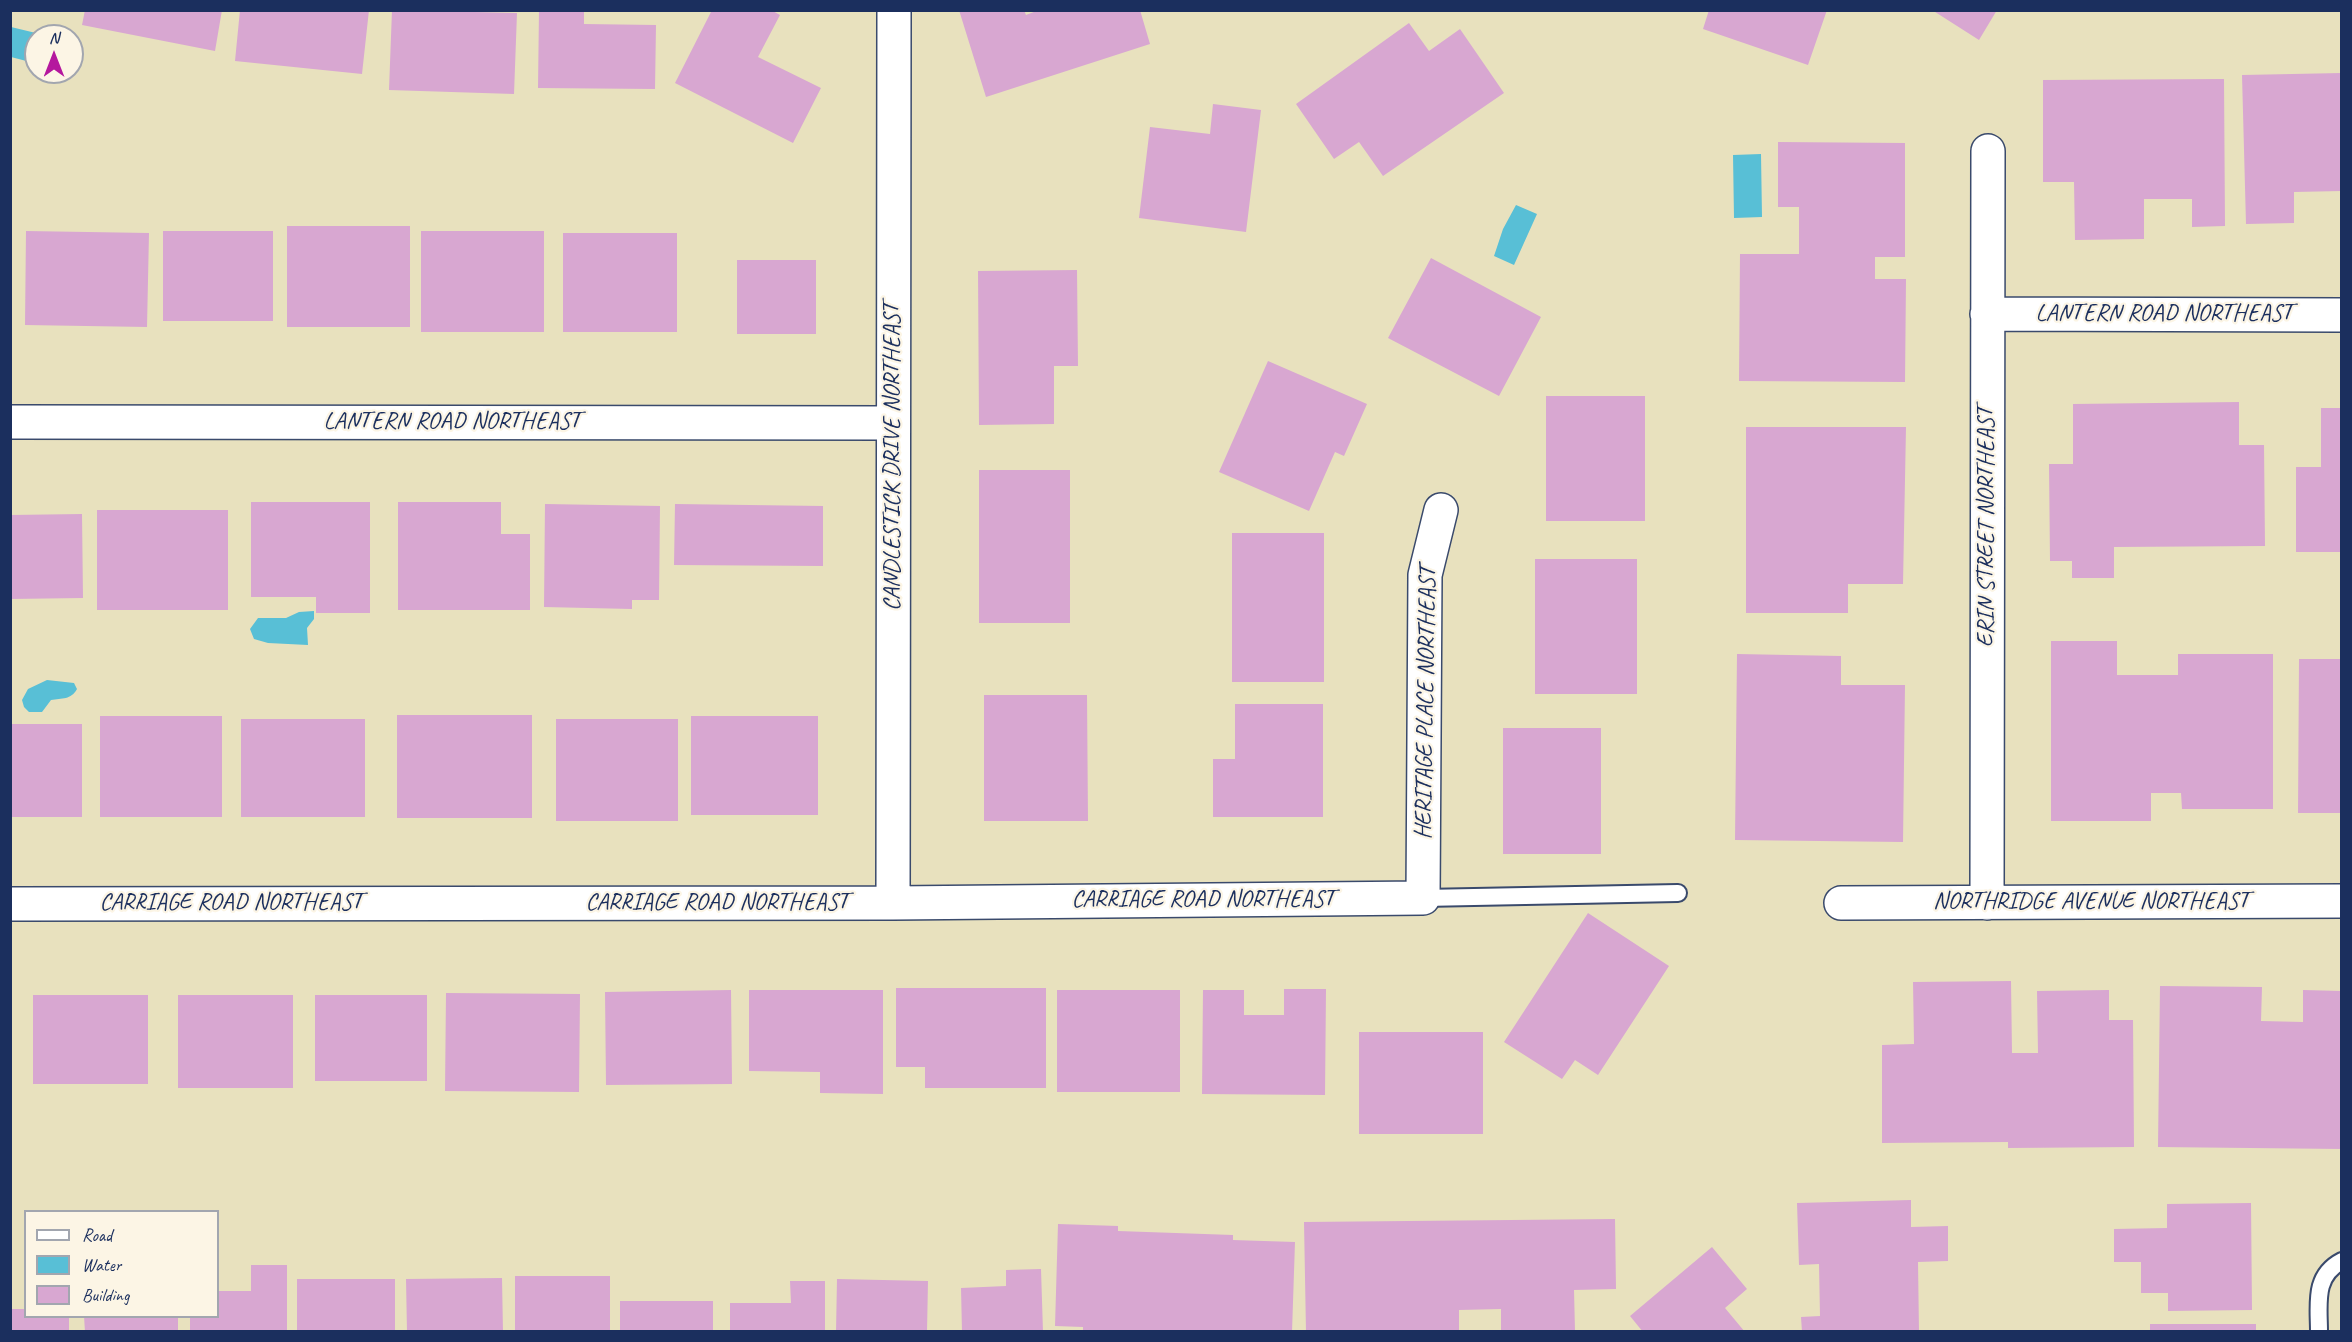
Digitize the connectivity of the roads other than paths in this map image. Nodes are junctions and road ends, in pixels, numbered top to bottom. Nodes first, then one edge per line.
1 (894, 10) edge
2 (1988, 151) dead end
3 (1987, 314) junction
4 (2342, 315) edge
5 (10, 422) edge
6 (893, 423) junction
7 (1441, 510) dead end
8 (1678, 893) dead end
9 (1423, 898) junction
10 (2342, 901) edge
11 (893, 903) junction
12 (1841, 903) dead end
13 (1987, 903) junction
14 (10, 904) edge
15 (2342, 1261) edge
16 (2319, 1332) edge

1 - 6 street, CANDLESTICK DRIVE NORTHEAST
2 - 3 street, ERIN STREET NORTHEAST
3 - 4 street, LANTERN ROAD NORTHEAST
3 - 13 street, ERIN STREET NORTHEAST
5 - 6 street, LANTERN ROAD NORTHEAST
6 - 11 street, CANDLESTICK DRIVE NORTHEAST
7 - 9 street, HERITAGE PLACE NORTHEAST
8 - 9 lane
9 - 11 street, CARRIAGE ROAD NORTHEAST
10 - 13 street, NORTHRIDGE AVENUE NORTHEAST
11 - 14 street, CARRIAGE ROAD NORTHEAST
12 - 13 street, NORTHRIDGE AVENUE NORTHEAST
15 - 16 lane

